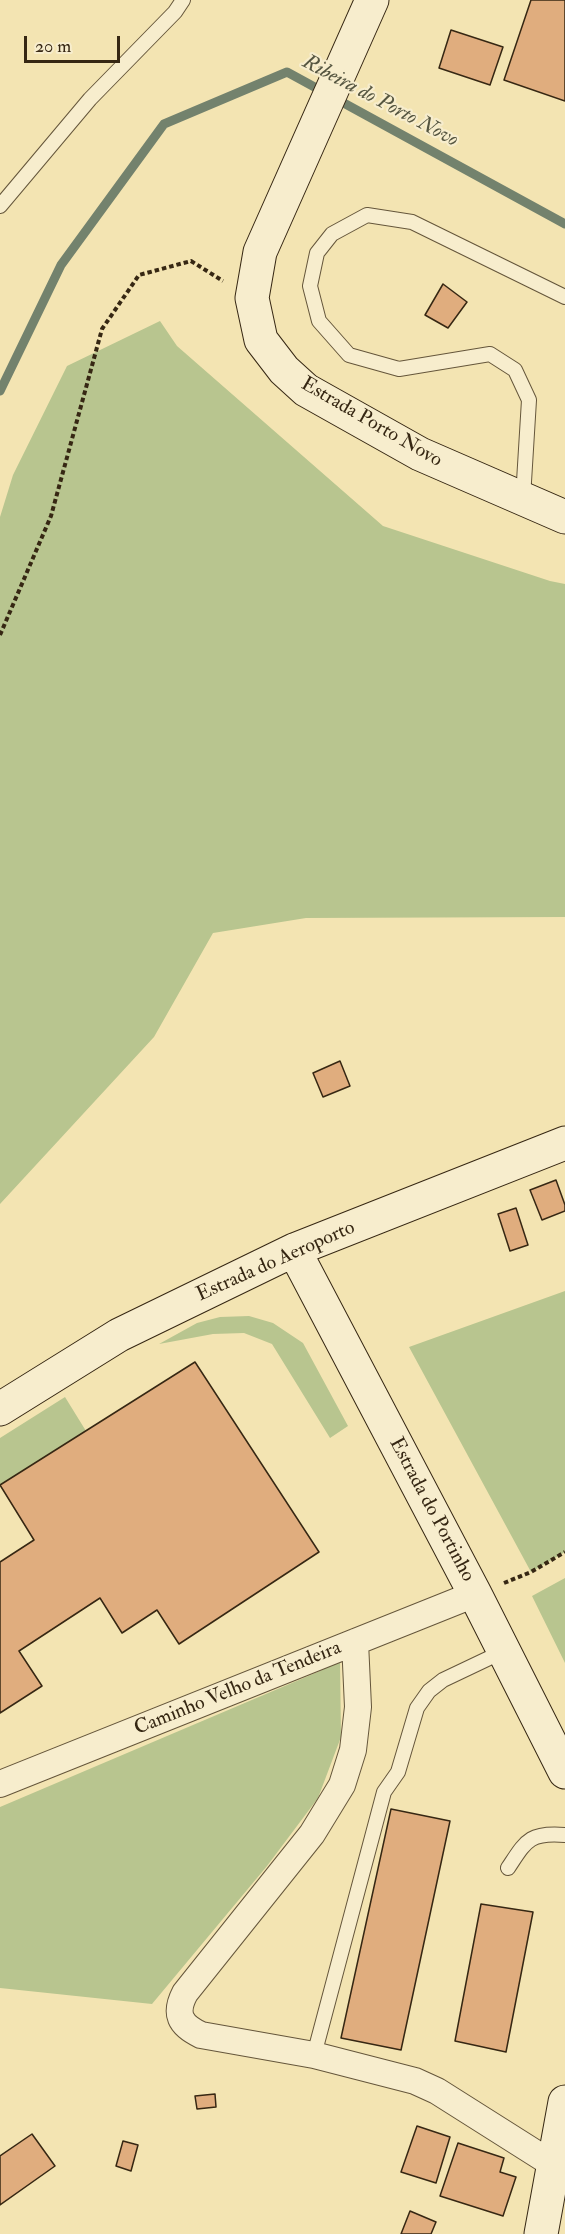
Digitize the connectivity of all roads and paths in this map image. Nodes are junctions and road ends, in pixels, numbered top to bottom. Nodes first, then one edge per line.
1 (183, 0) edge
2 (372, 0) edge
3 (0, 206) edge
4 (565, 297) edge
5 (252, 298) junction
6 (522, 501) junction
7 (565, 517) edge
8 (0, 635) edge
9 (565, 1143) edge
10 (294, 1250) junction
11 (0, 1409) edge
12 (565, 1552) edge
13 (475, 1594) junction
14 (355, 1642) junction
15 (504, 1651) junction
16 (565, 1772) edge
17 (0, 1784) edge
18 (565, 1835) edge
19 (508, 1868) dead end
20 (314, 2055) junction
21 (565, 2102) edge
22 (554, 2165) junction
23 (541, 2234) edge

1 - 3 lane
2 - 5 main road, Estrada Porto Novo
4 - 6 lane
5 - 6 main road, Estrada Porto Novo
5 - 8 path
6 - 7 main road, Estrada Porto Novo
9 - 10 main road, Estrada do Aeroporto
10 - 11 main road, Estrada do Aeroporto
10 - 13 main road, Estrada do Portinho
12 - 13 path
13 - 14 street, Caminho Velho da Tendeira
13 - 15 main road, Estrada do Portinho
14 - 17 street, Caminho Velho da Tendeira
14 - 20 street
15 - 16 main road, Estrada do Portinho
15 - 20 lane
18 - 19 lane
20 - 22 street
21 - 22 main road
22 - 23 main road

